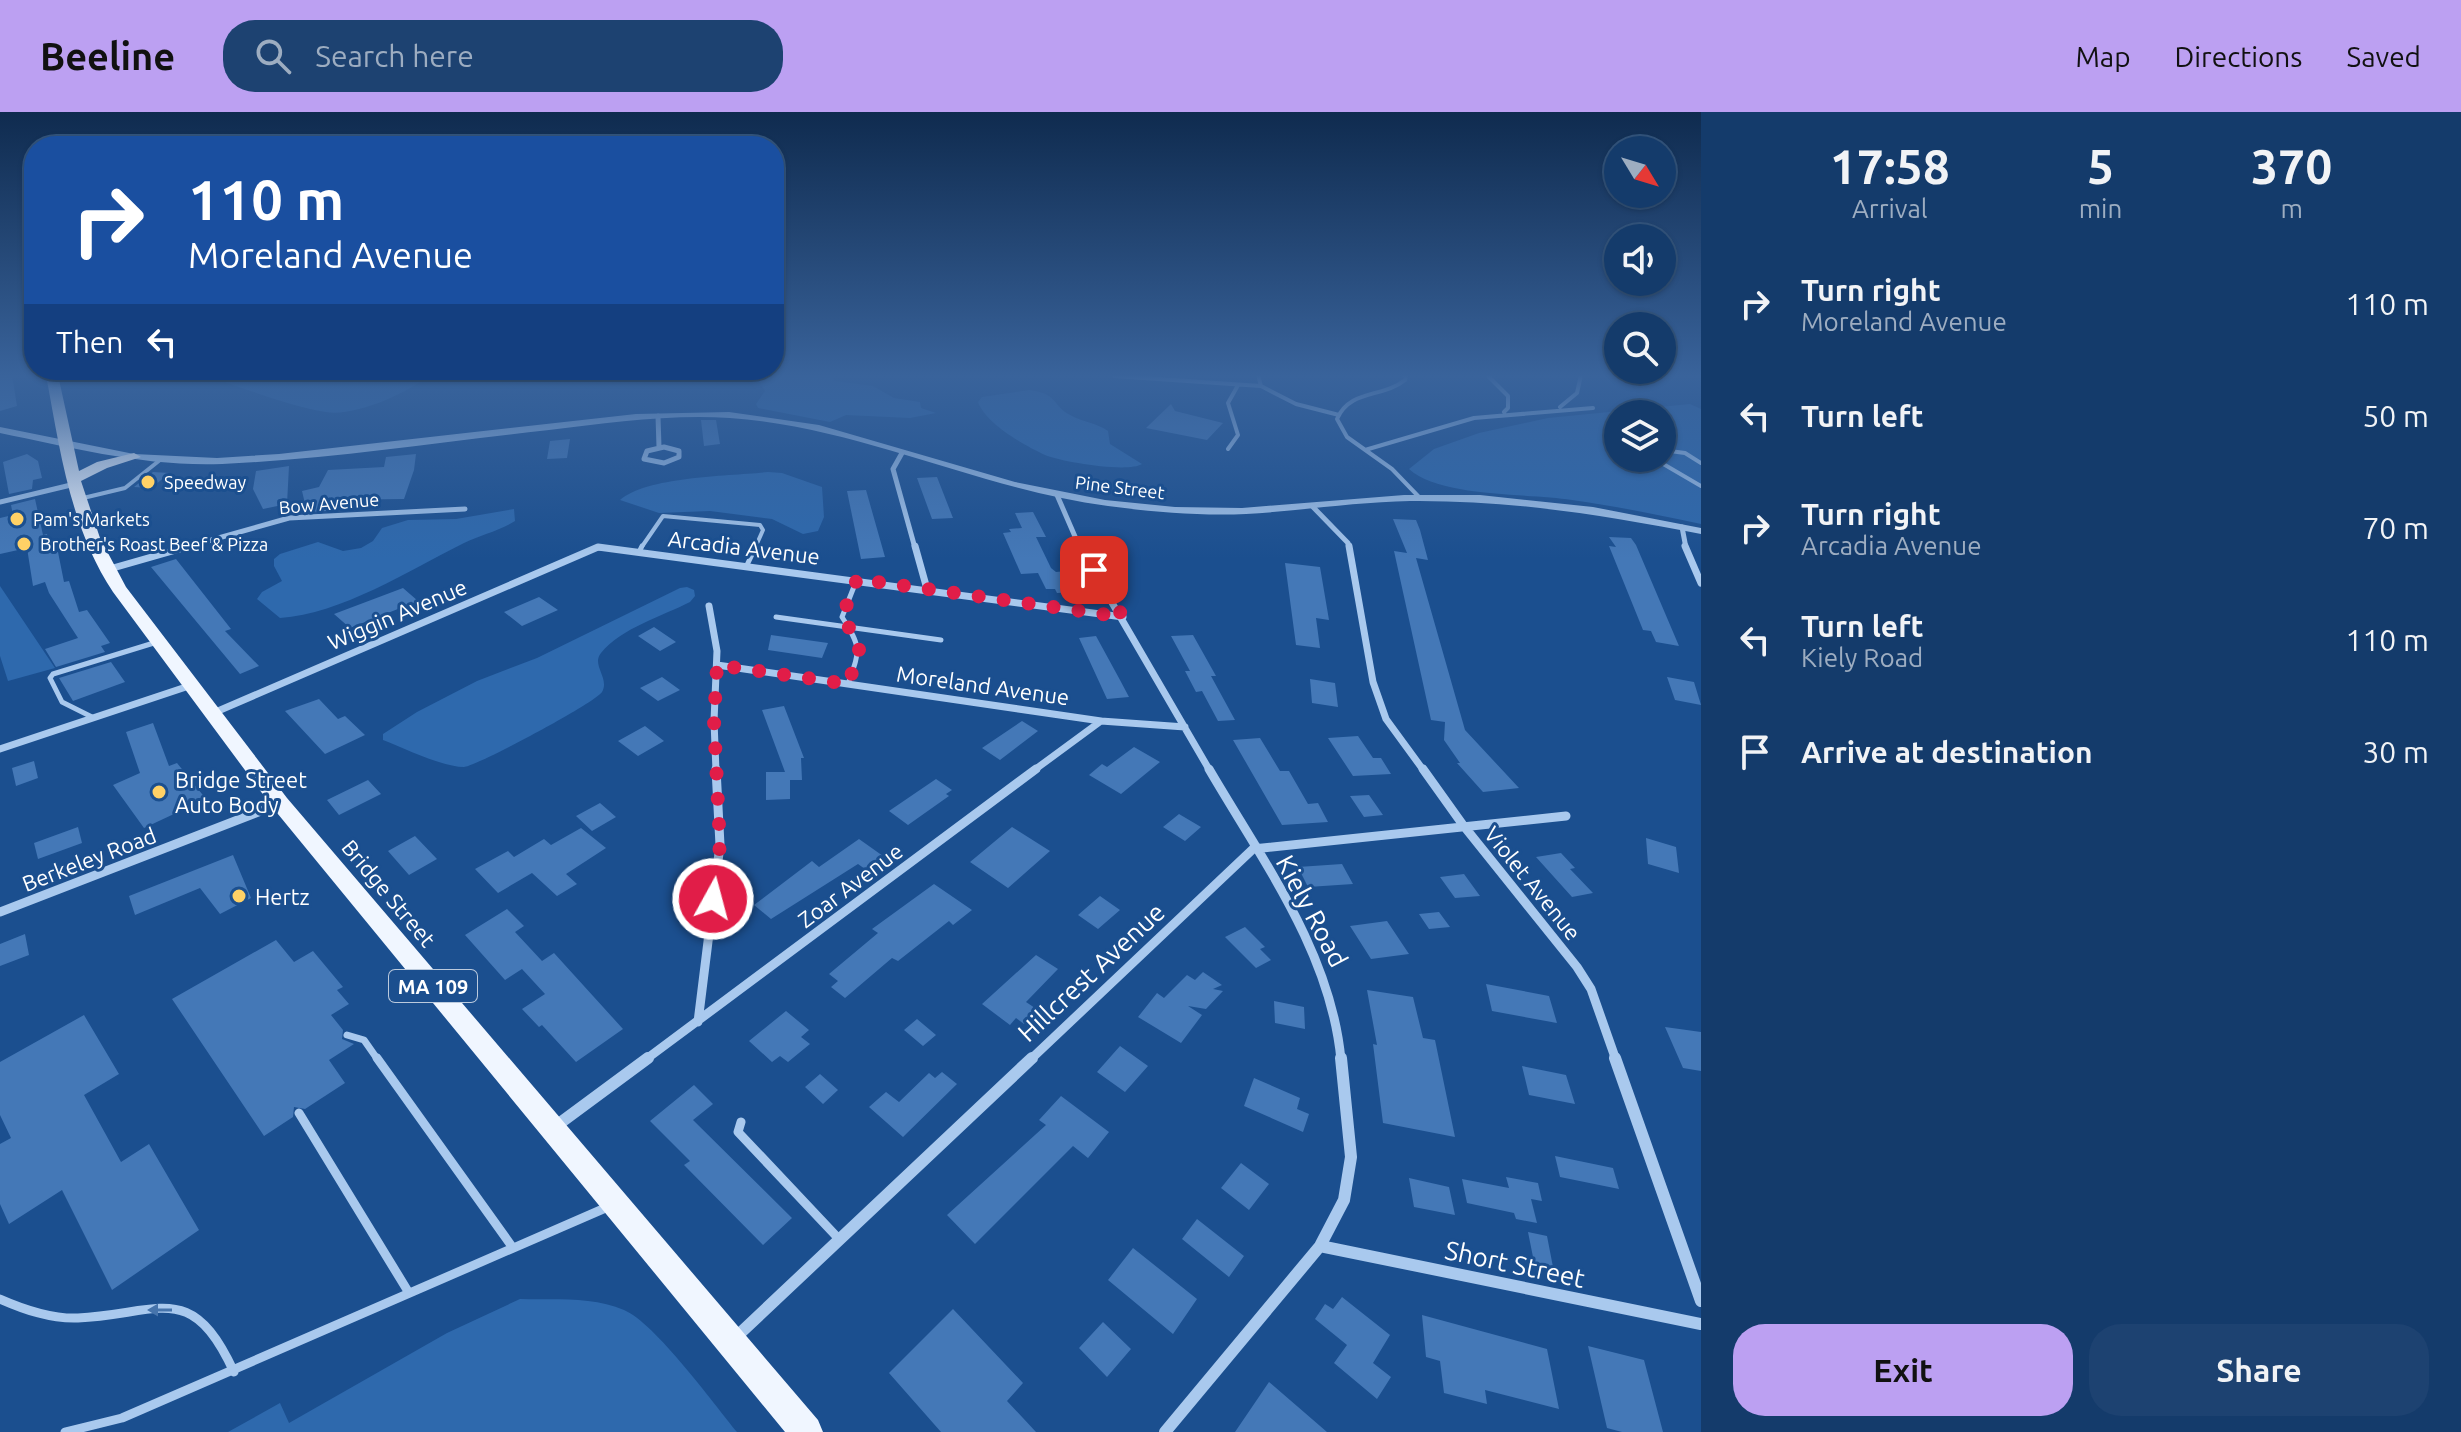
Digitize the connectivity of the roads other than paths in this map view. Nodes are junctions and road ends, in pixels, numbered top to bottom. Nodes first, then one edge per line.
1 (34, 437) edge
2 (66, 437) edge
3 (466, 437) edge
4 (659, 437) edge
5 (841, 437) edge
6 (1237, 437) edge
7 (1347, 437) edge
8 (1413, 437) edge
9 (67, 443) junction
10 (659, 447) junction
11 (1228, 449) dead end
12 (1365, 450) junction
13 (1676, 452) edge
14 (902, 453) junction
15 (134, 457) junction
16 (160, 460) junction
17 (1701, 463) edge
18 (1676, 471) edge
19 (1701, 486) edge
20 (75, 488) junction
21 (1057, 495) junction
22 (1419, 497) junction
23 (0, 502) edge
24 (1313, 507) junction
25 (465, 509) dead end
26 (1682, 527) junction
27 (1701, 531) edge
28 (598, 547) joint
29 (639, 552) junction
30 (747, 565) junction
31 (106, 570) junction
32 (857, 579) junction
33 (1701, 583) edge
34 (927, 589) junction
35 (709, 606) dead end
36 (776, 617) dead end
37 (1123, 617) junction
38 (848, 628) junction
39 (941, 640) dead end
40 (157, 642) junction
41 (717, 665) junction
42 (848, 684) junction
43 (189, 686) junction
44 (211, 715) junction
45 (94, 718) junction
46 (1101, 721) junction
47 (1185, 727) junction
48 (0, 749) edge
49 (280, 803) junction
50 (1566, 816) dead end
51 (1463, 825) junction
52 (1253, 849) junction
53 (0, 912) edge
54 (698, 1022) junction
55 (347, 1035) dead end
56 (299, 1113) dead end
57 (741, 1122) dead end
58 (553, 1128) junction
59 (617, 1203) junction
60 (839, 1239) junction
61 (1320, 1246) junction
62 (513, 1248) junction
63 (409, 1293) junction
64 (0, 1299) edge
65 (1701, 1301) edge
66 (1701, 1324) edge
67 (730, 1343) junction
68 (234, 1372) junction
69 (65, 1432) edge
70 (806, 1432) edge
71 (1165, 1432) edge

1 - 9 street, Pine Street
2 - 9 main road, Bridge Street / MA 109
3 - 16 street, Pine Street
4 - 10 street
5 - 14 street, Pine Street
6 - 11 lane
7 - 12 lane
8 - 12 lane
9 - 15 street, Pine Street
9 - 20 main road, Bridge Street / MA 109
10 - 10 street
12 - 22 lane
13 - 17 lane
14 - 21 street, Pine Street
14 - 34 street
15 - 16 street, Pine Street
15 - 20 main road
16 - 20 lane
18 - 19 lane
20 - 23 street
20 - 31 main road, Bridge Street / MA 109
21 - 24 street, Pine Street
21 - 37 street, Kiely Road
22 - 24 street, Pine Street
22 - 26 street, Pine Street
24 - 51 street, Violet Avenue
25 - 31 street, Bow Avenue
26 - 27 street, Pine Street
26 - 33 street
28 - 29 street, Arcadia Avenue
28 - 44 street, Wiggin Avenue
29 - 30 street, Arcadia Avenue
29 - 30 lane
30 - 32 street, Arcadia Avenue
31 - 40 main road, Bridge Street / MA 109
32 - 34 street, Arcadia Avenue
32 - 38 lane
34 - 37 street, Arcadia Avenue
35 - 41 street
36 - 38 lane
37 - 47 street, Kiely Road
38 - 39 lane
38 - 42 lane
40 - 43 main road, Bridge Street / MA 109
40 - 45 lane
41 - 42 street, Moreland Avenue
41 - 54 street
42 - 46 street, Moreland Avenue
43 - 44 main road, Bridge Street / MA 109
43 - 45 street
44 - 49 main road, Bridge Street / MA 109
45 - 48 street
46 - 47 street
46 - 54 street, Zoar Avenue
47 - 52 street, Kiely Road
49 - 53 street, Berkeley Road
49 - 58 main road, Bridge Street / MA 109
50 - 51 street
51 - 52 street
51 - 65 street, Violet Avenue
52 - 60 street, Hillcrest Avenue
52 - 61 street, Kiely Road
54 - 58 street, Zoar Avenue
55 - 62 lane
56 - 63 lane
57 - 60 lane
58 - 59 main road, Bridge Street / MA 109
59 - 62 lane
59 - 67 main road, Bridge Street / MA 109
60 - 67 street, Hillcrest Avenue
61 - 66 street, Short Street
61 - 71 street, Kiely Road
62 - 63 lane
63 - 68 lane
68 -> 64 lane
67 - 70 main road, Bridge Street / MA 109
68 - 69 lane

